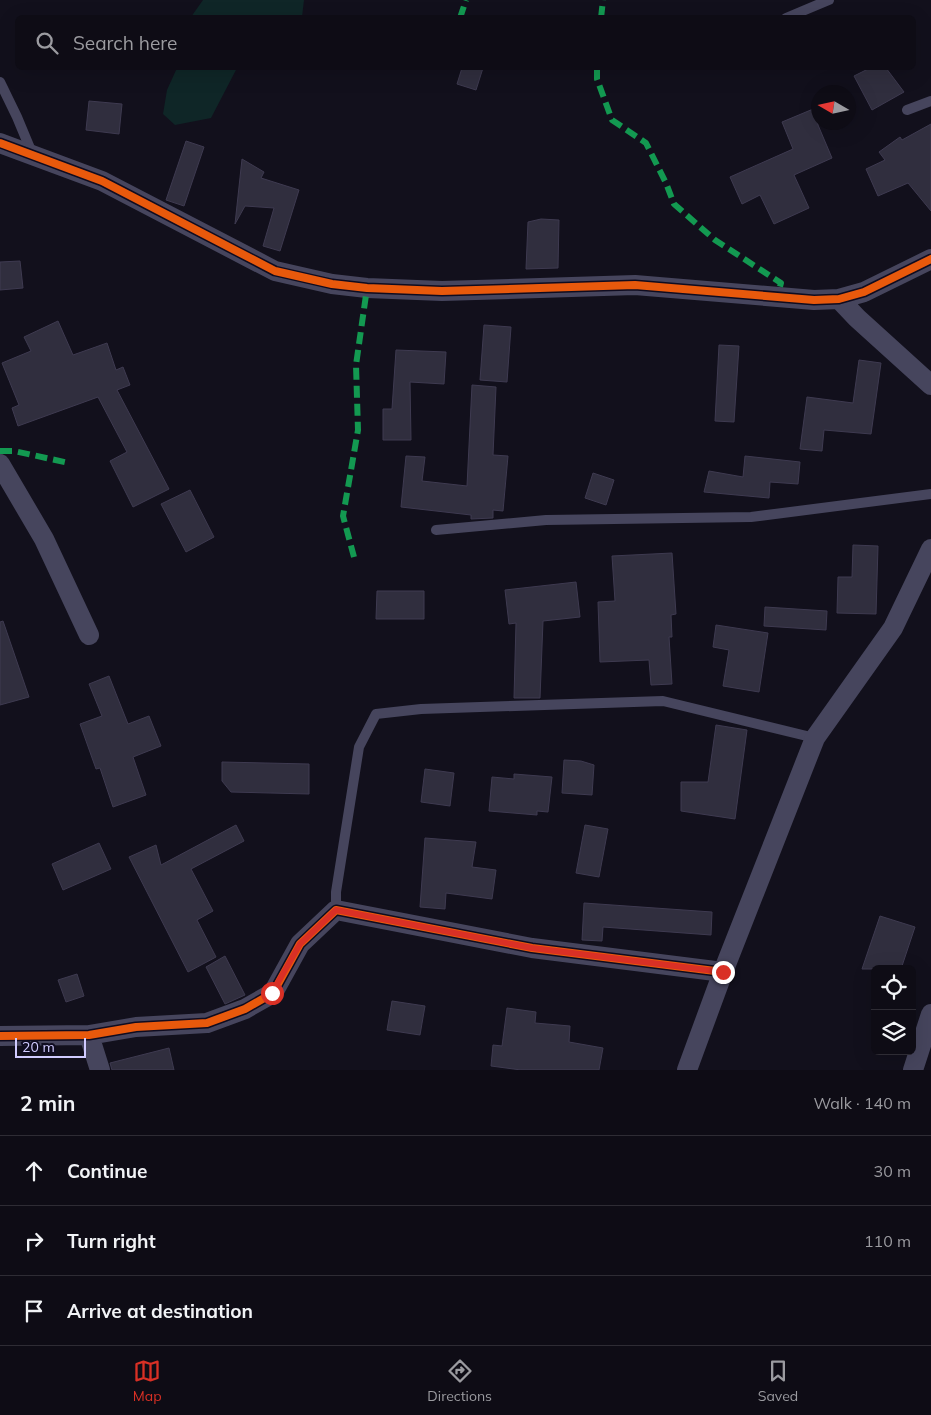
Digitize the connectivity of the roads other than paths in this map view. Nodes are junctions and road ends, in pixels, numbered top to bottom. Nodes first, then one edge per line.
1 (829, 0) edge
2 (793, 15) edge
3 (0, 82) edge
4 (931, 101) edge
5 (907, 110) dead end
6 (0, 143) edge
7 (32, 153) junction
8 (931, 259) edge
9 (839, 299) junction
10 (931, 384) edge
11 (0, 464) edge
12 (931, 494) edge
13 (436, 530) dead end
14 (931, 549) edge
15 (89, 635) dead end
16 (815, 738) junction
17 (336, 910) junction
18 (723, 972) junction
19 (931, 1014) edge
20 (88, 1035) junction
21 (0, 1036) edge
22 (100, 1070) edge
23 (687, 1070) edge
24 (913, 1070) edge

1 - 2 lane
3 - 7 lane
4 - 5 lane
6 - 7 street
7 - 9 street
8 - 9 street
9 - 10 street
11 - 15 street
12 - 13 lane
14 - 16 street
16 - 17 lane
16 - 18 street
17 - 18 street
17 - 20 street
18 - 23 street
19 - 24 street
20 - 21 street
20 - 22 street

